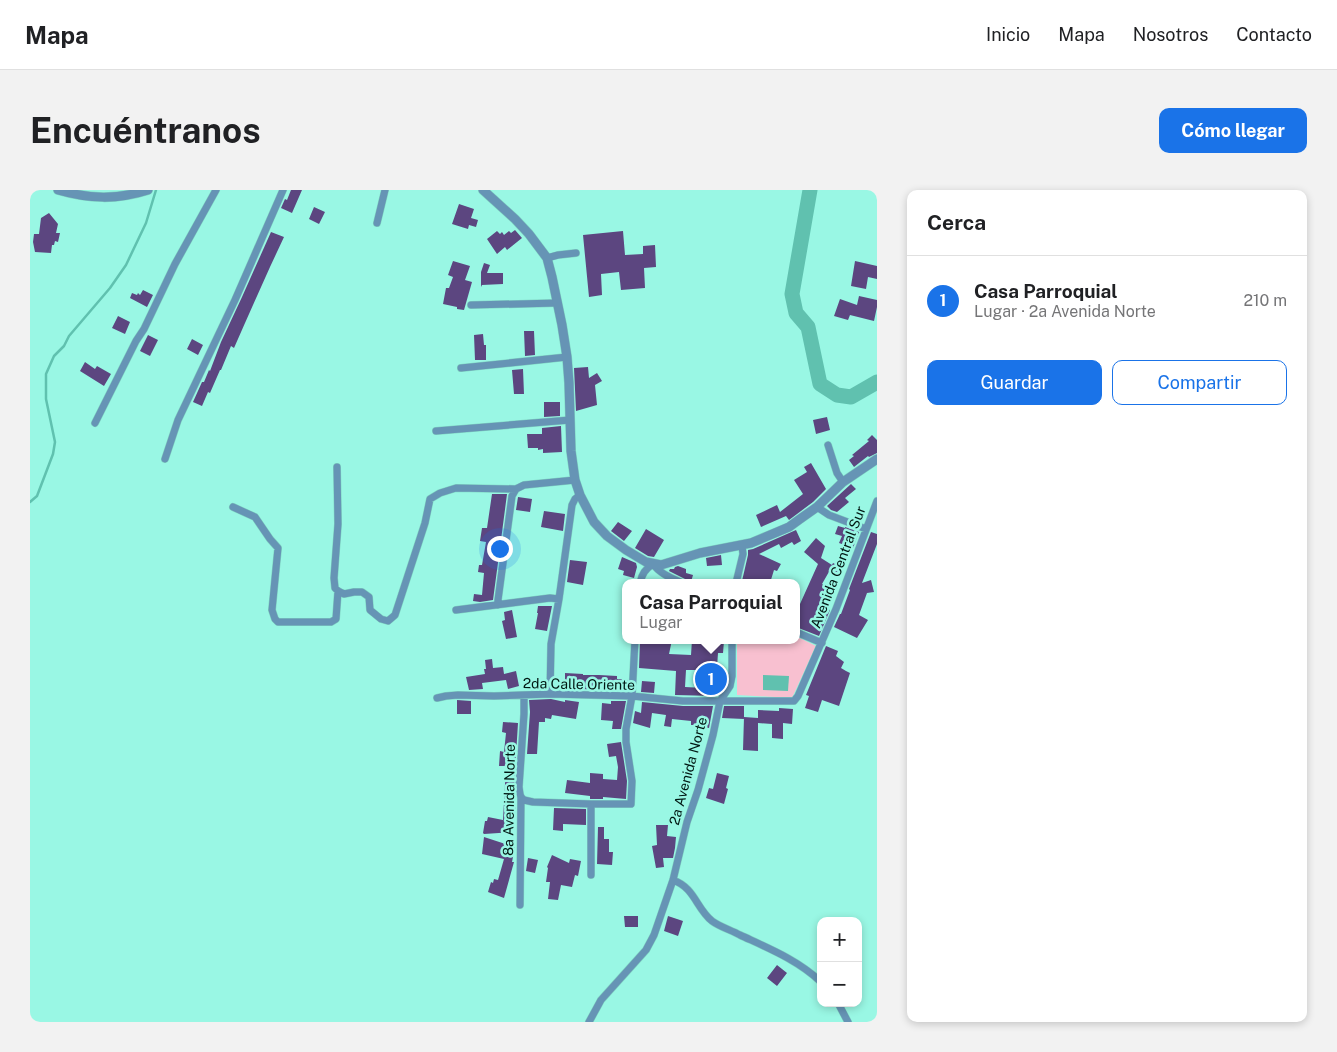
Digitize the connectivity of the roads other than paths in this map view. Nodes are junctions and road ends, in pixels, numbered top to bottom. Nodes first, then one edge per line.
1 (58, 190) edge
2 (148, 190) edge
3 (216, 190) edge
4 (283, 190) edge
5 (385, 190) edge
6 (483, 190) edge
7 (378, 224) dead end
8 (576, 253) dead end
9 (547, 258) junction
10 (557, 303) junction
11 (471, 305) dead end
12 (567, 357) junction
13 (461, 368) dead end
14 (570, 420) junction
15 (94, 423) dead end
16 (436, 431) dead end
17 (828, 444) dead end
18 (165, 459) dead end
19 (877, 459) edge
20 (337, 467) dead end
21 (575, 480) junction
22 (843, 482) junction
23 (516, 489) junction
24 (580, 495) junction
25 (877, 501) edge
26 (234, 507) dead end
27 (816, 507) junction
28 (866, 529) junction
29 (742, 546) junction
30 (653, 564) junction
31 (641, 579) edge
32 (674, 579) edge
33 (737, 579) edge
34 (338, 592) junction
35 (559, 599) junction
36 (498, 605) junction
37 (456, 610) dead end
38 (800, 634) edge
39 (822, 643) junction
40 (636, 644) edge
41 (732, 644) edge
42 (550, 694) junction
43 (524, 695) junction
44 (632, 696) junction
45 (437, 698) dead end
46 (720, 701) junction
47 (791, 702) joint
48 (521, 797) junction
49 (592, 804) junction
50 (591, 875) dead end
51 (673, 880) junction
52 (520, 905) dead end
53 (817, 979) edge
54 (840, 1007) edge
55 (589, 1022) edge
56 (848, 1022) edge

1 - 2 street
3 - 15 street
4 - 18 street
5 - 7 street
6 - 9 street
8 - 9 street
9 - 10 street
10 - 11 street
10 - 12 street
12 - 13 street
12 - 14 street
14 - 16 street
14 - 21 street
17 - 22 street
19 - 22 street
20 - 34 street
21 - 23 street
21 - 24 street
22 - 27 street
23 - 34 street
23 - 36 street
24 - 30 street
24 - 35 street
25 - 28 street, Avenida Central Sur
26 - 34 street
27 - 28 street
27 - 29 street
28 - 39 street, Avenida Central Sur
29 - 30 street
29 - 33 street
30 - 31 street
30 - 32 street
35 - 36 street
35 - 42 street
36 - 37 street
38 - 39 street
39 - 47 street, Avenida Central Sur
40 - 44 street
41 - 46 street, 2a Avenida Norte
42 - 43 street, 2da Calle Oriente
42 - 44 street, 2da Calle Oriente
43 - 45 street, 2da Calle Oriente
43 - 48 street, 8a Avenida Norte
44 - 46 street, 2da Calle Oriente
44 - 49 street
46 - 47 street, 2da Calle Oriente
46 - 51 street, 2a Avenida Norte
48 - 49 street
48 - 52 street, 8a Avenida Norte
49 - 50 street
51 - 53 street
51 - 55 street, 2a Avenida Norte
54 - 56 street

